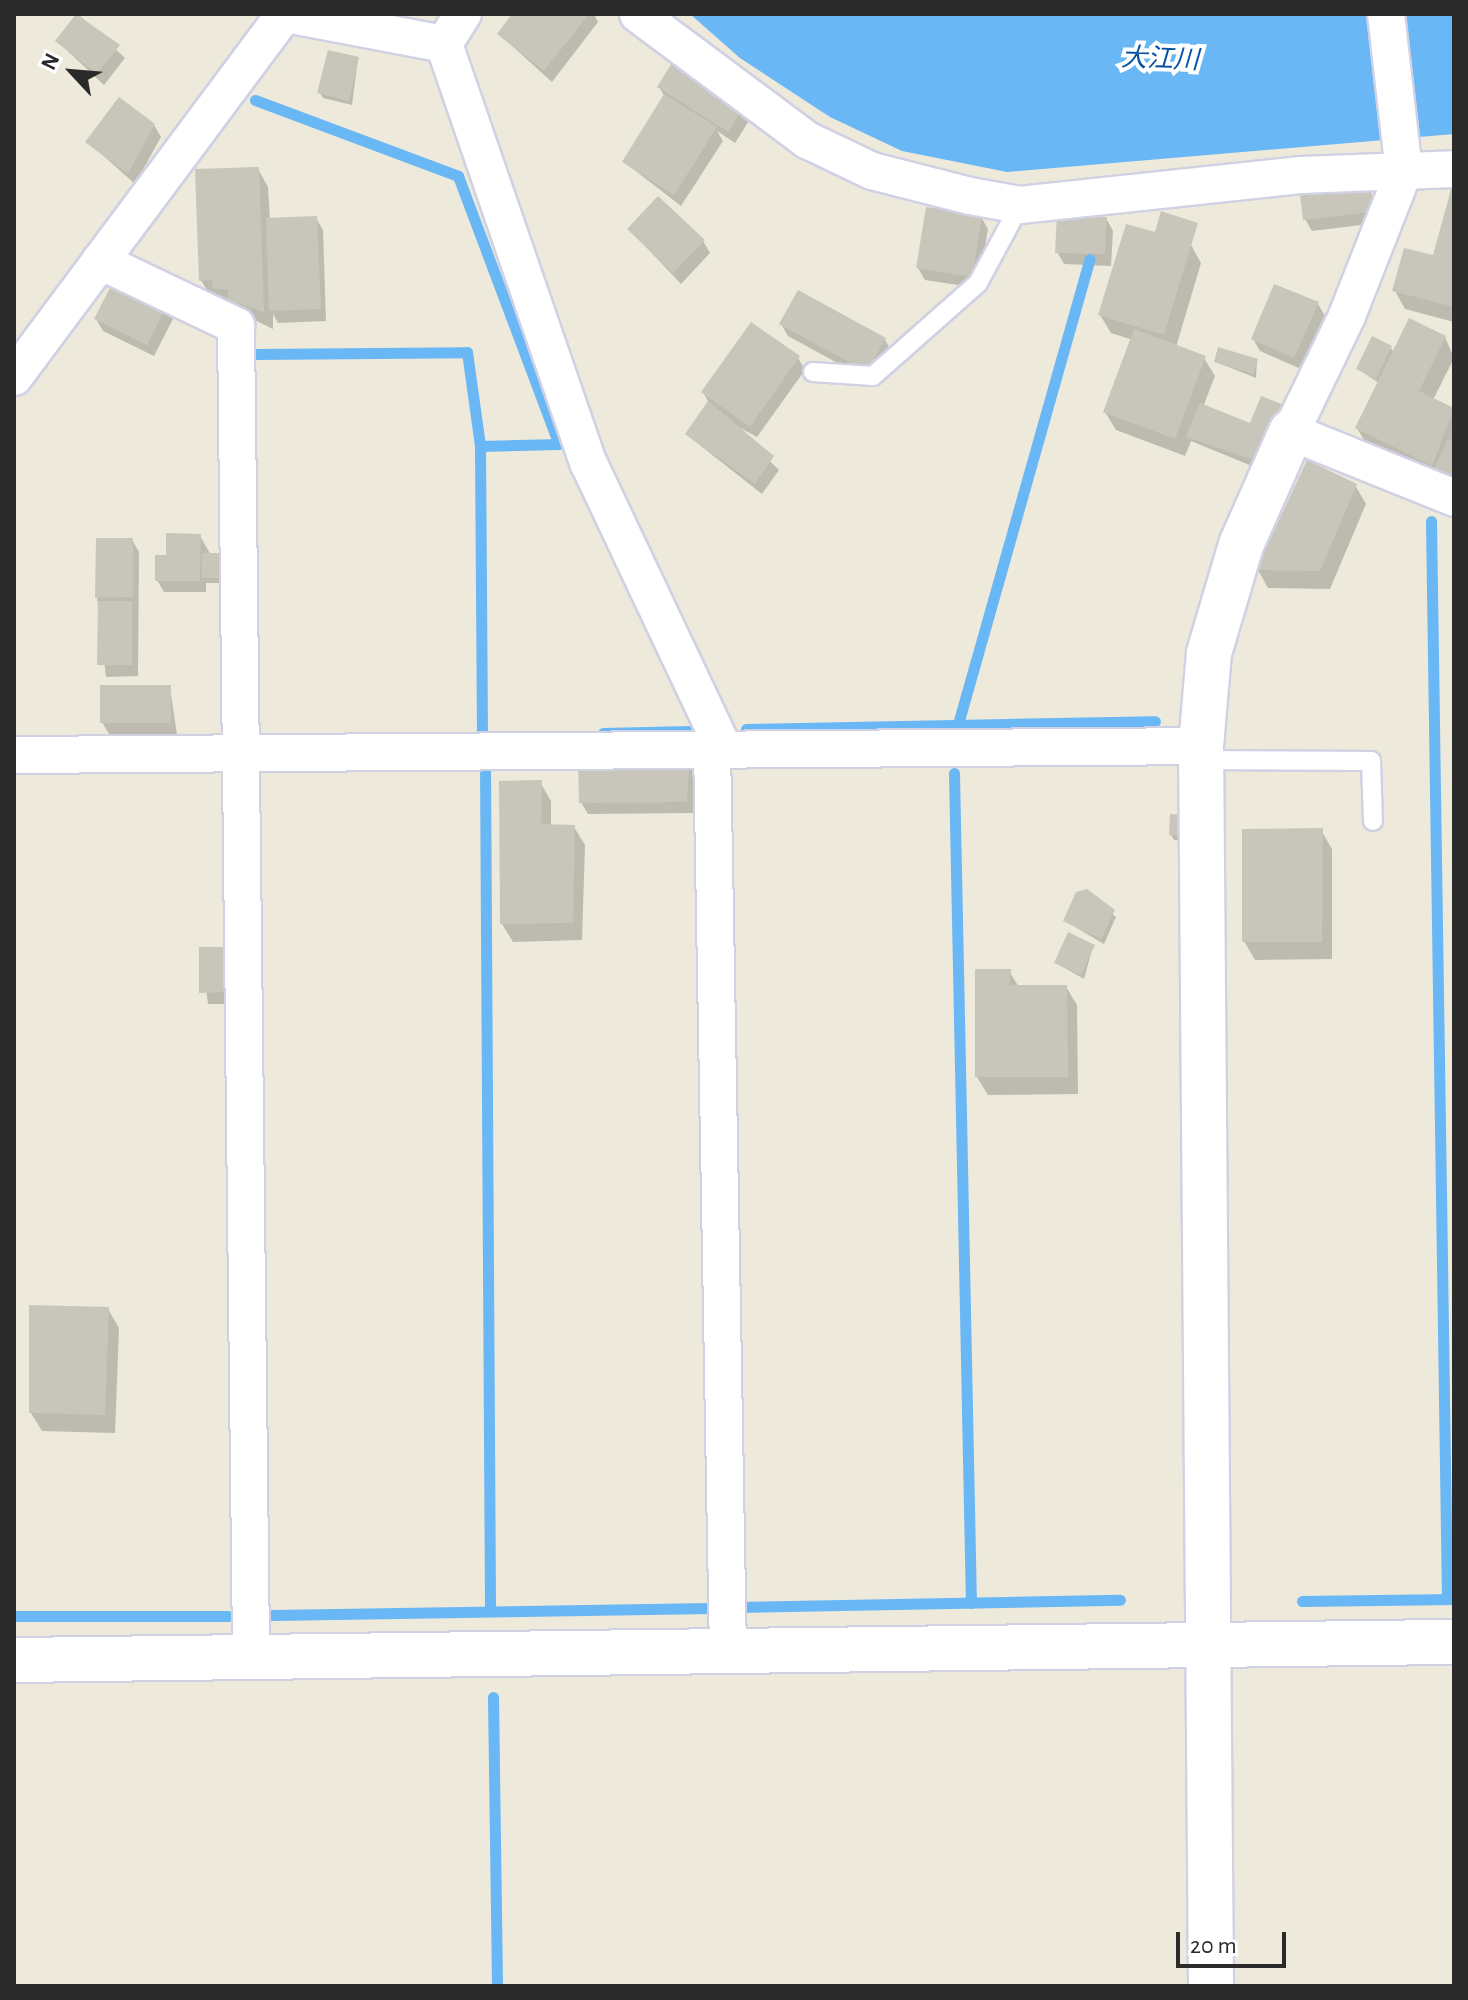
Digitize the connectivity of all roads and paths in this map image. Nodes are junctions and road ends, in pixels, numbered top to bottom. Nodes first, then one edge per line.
1 (463, 14) edge
2 (638, 14) edge
3 (1386, 14) edge
4 (444, 44) junction
5 (1404, 164) junction
6 (1454, 169) edge
7 (1020, 205) junction
8 (100, 261) junction
9 (813, 372) dead end
10 (14, 377) edge
11 (1291, 432) junction
12 (1454, 498) edge
13 (717, 745) junction
14 (1201, 753) junction
15 (242, 754) junction
16 (14, 755) edge
17 (1373, 821) dead end
18 (1454, 1642) edge
19 (1206, 1644) junction
20 (728, 1650) junction
21 (251, 1657) junction
22 (14, 1660) edge
23 (1211, 1986) edge

1 - 4 street
2 - 7 street
3 - 5 street
4 - 8 street
4 - 13 street
5 - 6 street
5 - 7 street
5 - 11 street
7 - 9 lane
8 - 10 street
8 - 15 street
11 - 12 street
11 - 14 street
13 - 14 street
13 - 15 street
13 - 20 street
14 - 17 lane
14 - 19 street
15 - 16 street
15 - 21 street
18 - 19 street
19 - 20 street
19 - 23 street
20 - 21 street
21 - 22 street

